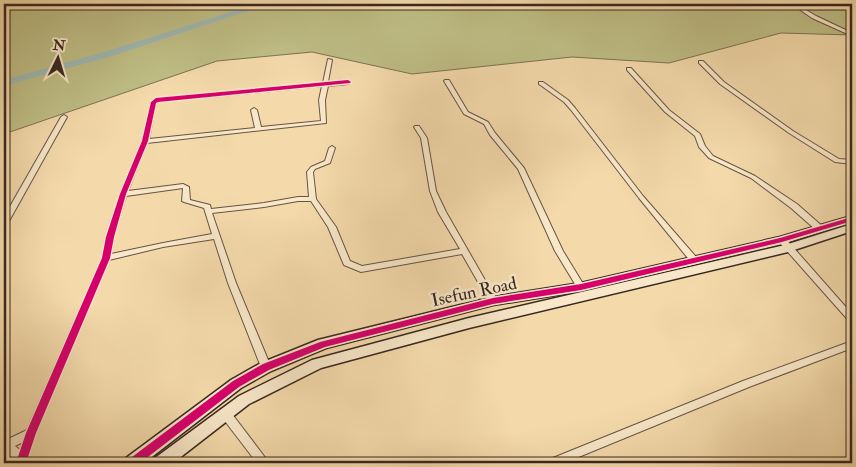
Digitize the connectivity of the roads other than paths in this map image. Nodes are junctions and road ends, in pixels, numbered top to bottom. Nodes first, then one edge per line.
1 (794, 4) edge
2 (852, 35) edge
3 (330, 60) dead end
4 (702, 62) dead end
5 (629, 69) dead end
6 (447, 81) dead end
7 (348, 82) dead end
8 (324, 83) junction
9 (541, 83) dead end
10 (254, 110) dead end
11 (64, 116) dead end
12 (418, 126) dead end
13 (258, 128) junction
14 (145, 141) junction
15 (332, 148) dead end
16 (852, 162) edge
17 (123, 194) junction
18 (313, 199) junction
19 (208, 210) junction
20 (852, 219) edge
21 (4, 223) edge
22 (852, 227) edge
23 (819, 228) junction
24 (216, 236) junction
25 (785, 244) junction
26 (465, 251) junction
27 (106, 258) junction
28 (694, 260) junction
29 (581, 287) junction
30 (492, 301) junction
31 (852, 319) edge
32 (852, 344) edge
33 (266, 367) junction
34 (225, 414) junction
35 (32, 434) junction
36 (5, 445) edge
37 (22, 461) edge
38 (132, 463) edge
39 (161, 463) edge
40 (263, 463) edge
41 (552, 463) edge

1 - 2 street
3 - 8 street
4 - 16 street
5 - 23 street
6 - 29 street
7 - 8 street
8 - 13 street
8 - 14 street
9 - 28 street
10 - 13 street
11 - 21 street
12 - 26 street
13 - 14 street
14 - 17 street
15 - 18 street
17 - 19 street
17 - 27 street
18 - 19 street
18 - 26 street
19 - 24 street
20 - 23 street, Isefun Road
22 - 25 street, Isefun Road
23 - 25 street, Isefun Road
24 - 27 street
24 - 33 street
25 - 28 street, Isefun Road
25 - 31 street
25 - 34 street, Isefun Road
26 - 30 street
27 - 35 street
28 - 29 street, Isefun Road
29 - 30 street, Isefun Road
30 - 33 street, Isefun Road
32 - 41 street
33 - 38 street, Isefun Road
34 - 39 street, Isefun Road
34 - 40 street
35 - 36 street
35 - 37 street
36 - 37 street

